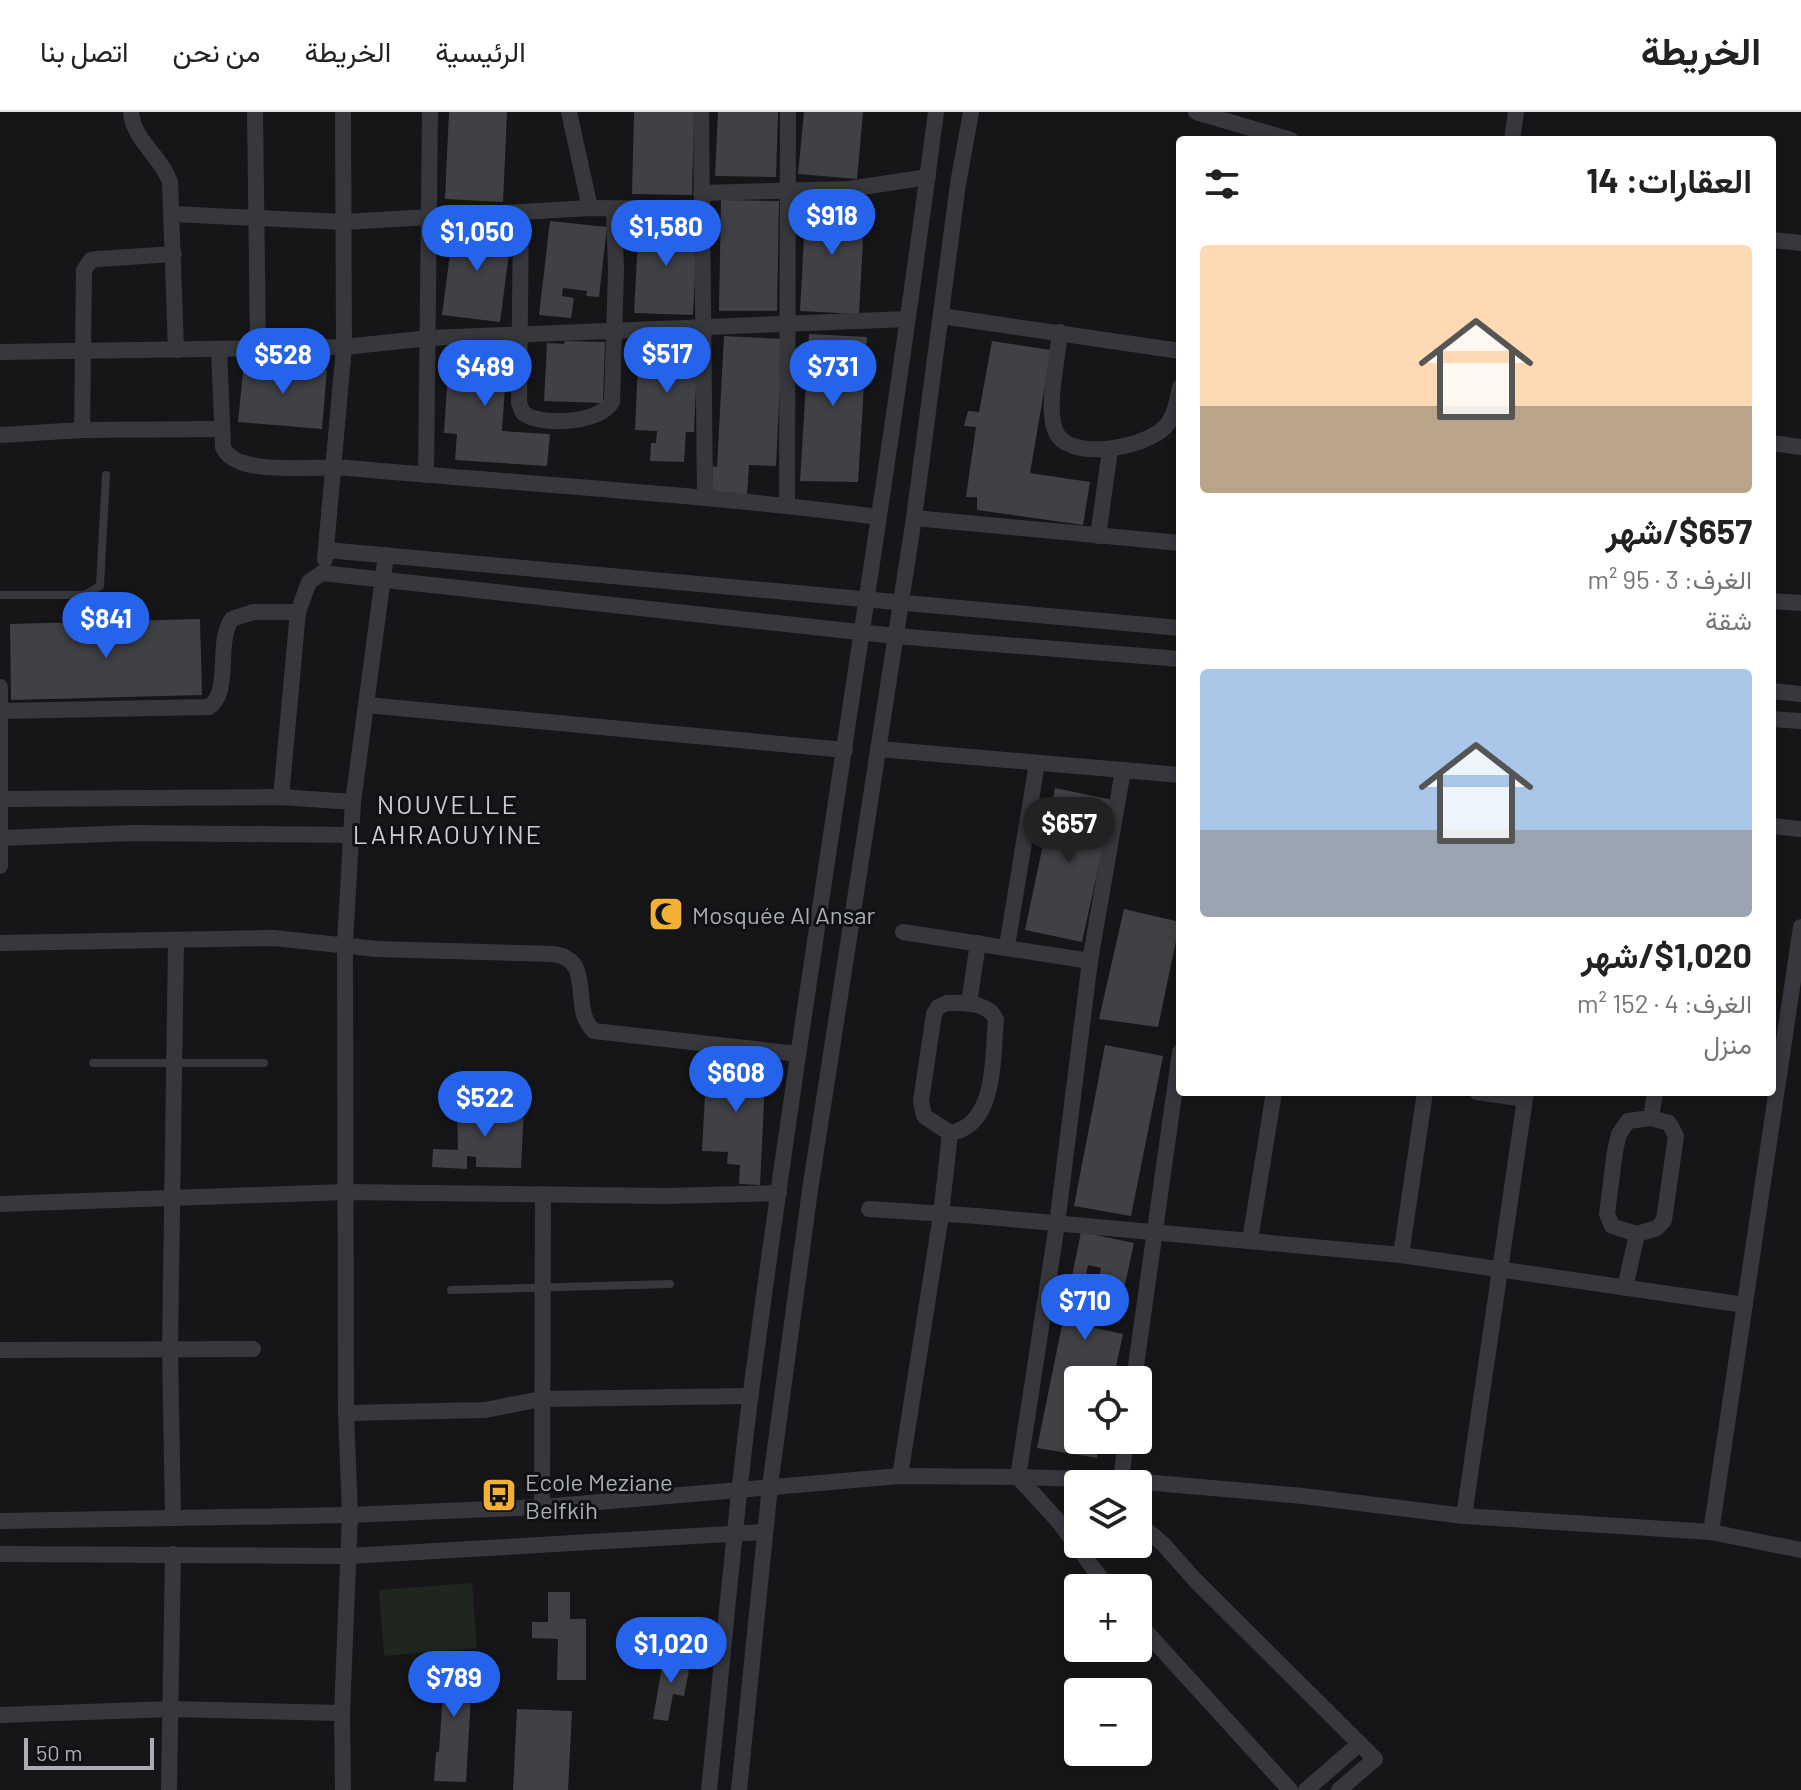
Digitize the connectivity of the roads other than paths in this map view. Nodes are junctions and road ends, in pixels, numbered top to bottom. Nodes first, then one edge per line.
1 (131, 112) edge
2 (255, 112) edge
3 (343, 112) edge
4 (430, 112) edge
5 (569, 112) edge
6 (701, 112) edge
7 (788, 112) edge
8 (936, 112) edge
9 (971, 112) edge
10 (1196, 112) edge
11 (1516, 112) edge
12 (1277, 136) edge
13 (1513, 136) edge
14 (928, 177) junction
15 (787, 190) junction
16 (701, 201) junction
17 (590, 208) junction
18 (614, 209) junction
19 (521, 212) junction
20 (173, 214) junction
21 (429, 219) junction
22 (255, 220) junction
23 (343, 222) junction
24 (1776, 240) edge
25 (1801, 243) edge
26 (174, 254) junction
27 (941, 316) junction
28 (907, 319) junction
29 (789, 325) junction
30 (705, 327) junction
31 (615, 330) junction
32 (1060, 332) junction
33 (520, 335) junction
34 (430, 338) junction
35 (258, 346) junction
36 (344, 347) junction
37 (219, 349) junction
38 (176, 350) junction
39 (1176, 350) edge
40 (81, 351) junction
41 (0, 352) edge
42 (1176, 406) edge
43 (221, 429) junction
44 (82, 430) junction
45 (0, 435) edge
46 (1776, 444) edge
47 (1801, 447) edge
48 (1110, 450) junction
49 (334, 467) junction
50 (106, 475) dead end
51 (426, 475) junction
52 (705, 497) junction
53 (787, 505) junction
54 (879, 517) junction
55 (914, 518) junction
56 (1098, 536) junction
57 (1176, 543) edge
58 (327, 550) junction
59 (386, 555) junction
60 (322, 573) junction
61 (382, 581) junction
62 (0, 595) edge
63 (869, 599) junction
64 (1776, 601) edge
65 (901, 603) junction
66 (1801, 603) edge
67 (298, 612) junction
68 (1176, 628) edge
69 (864, 632) junction
70 (895, 636) junction
71 (1176, 659) edge
72 (0, 687) edge
73 (1776, 691) edge
74 (1801, 694) edge
75 (367, 705) junction
76 (1, 711) edge
77 (1776, 719) edge
78 (1801, 721) edge
79 (879, 749) junction
80 (845, 750) junction
81 (1037, 763) junction
82 (1123, 770) junction
83 (1176, 775) edge
84 (281, 797) junction
85 (0, 799) edge
86 (353, 802) junction
87 (1776, 826) edge
88 (1801, 829) edge
89 (351, 835) junction
90 (0, 838) edge
91 (0, 866) edge
92 (1801, 927) edge
93 (903, 932) dead end
94 (176, 940) junction
95 (0, 943) edge
96 (345, 943) junction
97 (978, 943) junction
98 (1007, 946) junction
99 (1090, 961) junction
100 (969, 1003) junction
101 (798, 1054) junction
102 (175, 1062) junction
103 (93, 1063) dead end
104 (264, 1063) dead end
105 (1776, 1071) edge
106 (1176, 1081) edge
107 (1273, 1096) edge
108 (1424, 1096) edge
109 (1525, 1096) edge
110 (1654, 1096) edge
111 (1772, 1096) edge
112 (1651, 1118) junction
113 (950, 1133) junction
114 (345, 1192) junction
115 (779, 1193) junction
116 (543, 1194) junction
117 (170, 1196) junction
118 (0, 1204) edge
119 (869, 1209) dead end
120 (941, 1215) junction
121 (1057, 1224) junction
122 (1154, 1233) junction
123 (1637, 1234) junction
124 (1250, 1240) junction
125 (1401, 1255) junction
126 (1499, 1271) junction
127 (670, 1284) dead end
128 (1625, 1288) junction
129 (543, 1289) junction
130 (451, 1290) dead end
131 (1745, 1305) junction
132 (170, 1348) junction
133 (253, 1349) dead end
134 (0, 1350) edge
135 (1136, 1366) edge
136 (751, 1396) junction
137 (541, 1399) junction
138 (346, 1413) junction
139 (900, 1476) junction
140 (1018, 1477) junction
141 (1064, 1478) edge
142 (1152, 1483) edge
143 (770, 1486) junction
144 (741, 1489) junction
145 (542, 1507) junction
146 (350, 1515) junction
147 (1464, 1516) junction
148 (173, 1518) junction
149 (0, 1521) edge
150 (1064, 1527) edge
151 (765, 1532) junction
152 (1711, 1532) junction
153 (736, 1535) junction
154 (1152, 1535) edge
155 (1801, 1550) edge
156 (0, 1554) edge
157 (173, 1554) junction
158 (349, 1556) junction
159 (1152, 1638) edge
160 (171, 1709) junction
161 (342, 1713) junction
162 (0, 1715) edge
163 (1359, 1744) junction
164 (169, 1790) edge
165 (343, 1790) edge
166 (709, 1790) edge
167 (739, 1790) edge
168 (1290, 1790) edge
169 (1306, 1790) edge
170 (1339, 1790) edge

1 - 20 street
2 - 22 street
3 - 23 street
4 - 21 street
5 - 17 street
6 - 16 street
7 - 15 street
8 - 14 street
9 - 27 street
10 - 12 street
11 - 13 street
14 - 15 street
14 - 28 street
15 - 16 street
15 - 29 street
16 - 18 street
16 - 30 street
17 - 18 street
17 - 19 street
18 - 31 street
19 - 21 street
19 - 33 street
20 - 22 street
20 - 26 street
21 - 23 street
21 - 34 street
22 - 23 street
22 - 35 street
23 - 36 street
24 - 25 street
26 - 38 street
26 - 40 street
27 - 32 street
27 - 55 street
28 - 29 street
28 - 54 street
29 - 30 street
29 - 53 street
30 - 31 street
30 - 52 street
31 - 33 street
31 - 33 street
32 - 39 street
32 - 48 street
33 - 34 street
34 - 36 street
34 - 51 street
35 - 36 street
35 - 37 street
36 - 49 street
37 - 38 street
37 - 43 street
38 - 40 street
40 - 41 street
40 - 44 street
42 - 48 street
43 - 44 street
43 - 49 street
44 - 45 street
46 - 47 street
48 - 56 street
49 - 51 street
49 - 58 street
50 - 62 lane
51 - 52 street
52 - 53 street
53 - 54 street
54 - 63 street
55 - 56 street
55 - 65 street
56 - 57 street
58 - 59 street
58 - 60 street
59 - 61 street
59 - 63 street
60 - 61 street
60 - 67 street
61 - 69 street
61 - 75 street
63 - 65 street
63 - 69 street
64 - 66 street
65 - 68 street
65 - 70 street
67 - 76 street
67 - 84 street
69 - 70 street
69 - 80 street
70 - 71 street
70 - 79 street
72 - 76 street
73 - 74 street
75 - 80 street
75 - 86 street
76 - 85 street
77 - 78 street
79 - 81 street
79 - 143 street
80 - 101 street
81 - 82 street
81 - 98 street
82 - 83 street
82 - 99 street
84 - 85 street
84 - 86 street
85 - 90 street
86 - 89 street
87 - 88 street
89 - 90 street
89 - 96 street
90 - 91 street
92 - 105 street
93 - 97 street
94 - 95 street
94 - 96 street
94 - 102 street
96 - 101 street
96 - 114 street
97 - 98 street
97 - 100 street
98 - 99 street
99 - 121 street
100 - 113 street
100 - 113 street
101 - 115 street
102 - 103 lane
102 - 104 lane
102 - 117 street
106 - 122 street
107 - 124 street
108 - 125 street
109 - 126 street
110 - 112 street
111 - 131 street
112 - 123 street
112 - 123 street
113 - 120 street
114 - 116 street
114 - 117 street
114 - 138 street
115 - 116 street
115 - 136 street
116 - 129 street
117 - 118 street
117 - 132 street
119 - 120 street
120 - 121 street
120 - 139 street
121 - 122 street
121 - 140 street
122 - 124 street
122 - 135 street
123 - 128 street
124 - 125 street
125 - 126 street
126 - 128 street
126 - 147 street
127 - 129 lane
128 - 131 street
129 - 130 lane
129 - 137 street
131 - 152 street
132 - 133 street
132 - 134 street
132 - 148 street
136 - 137 street
136 - 144 street
137 - 138 street
137 - 145 street
138 - 146 street
139 - 140 street
139 - 143 street
140 - 141 street
140 - 150 street
142 - 147 street
143 - 144 street
143 - 151 street
144 - 145 street
144 - 153 street
145 - 146 street
146 - 148 street
146 - 158 street
147 - 152 street
148 - 149 street
151 - 153 street
151 - 167 street
152 - 155 street
153 - 158 street
153 - 166 street
154 - 163 street
156 - 157 street
157 - 158 street
157 - 160 street
158 - 161 street
159 - 168 street
160 - 161 street
160 - 162 street
160 - 164 street
161 - 165 street
163 - 169 street
163 - 170 street

